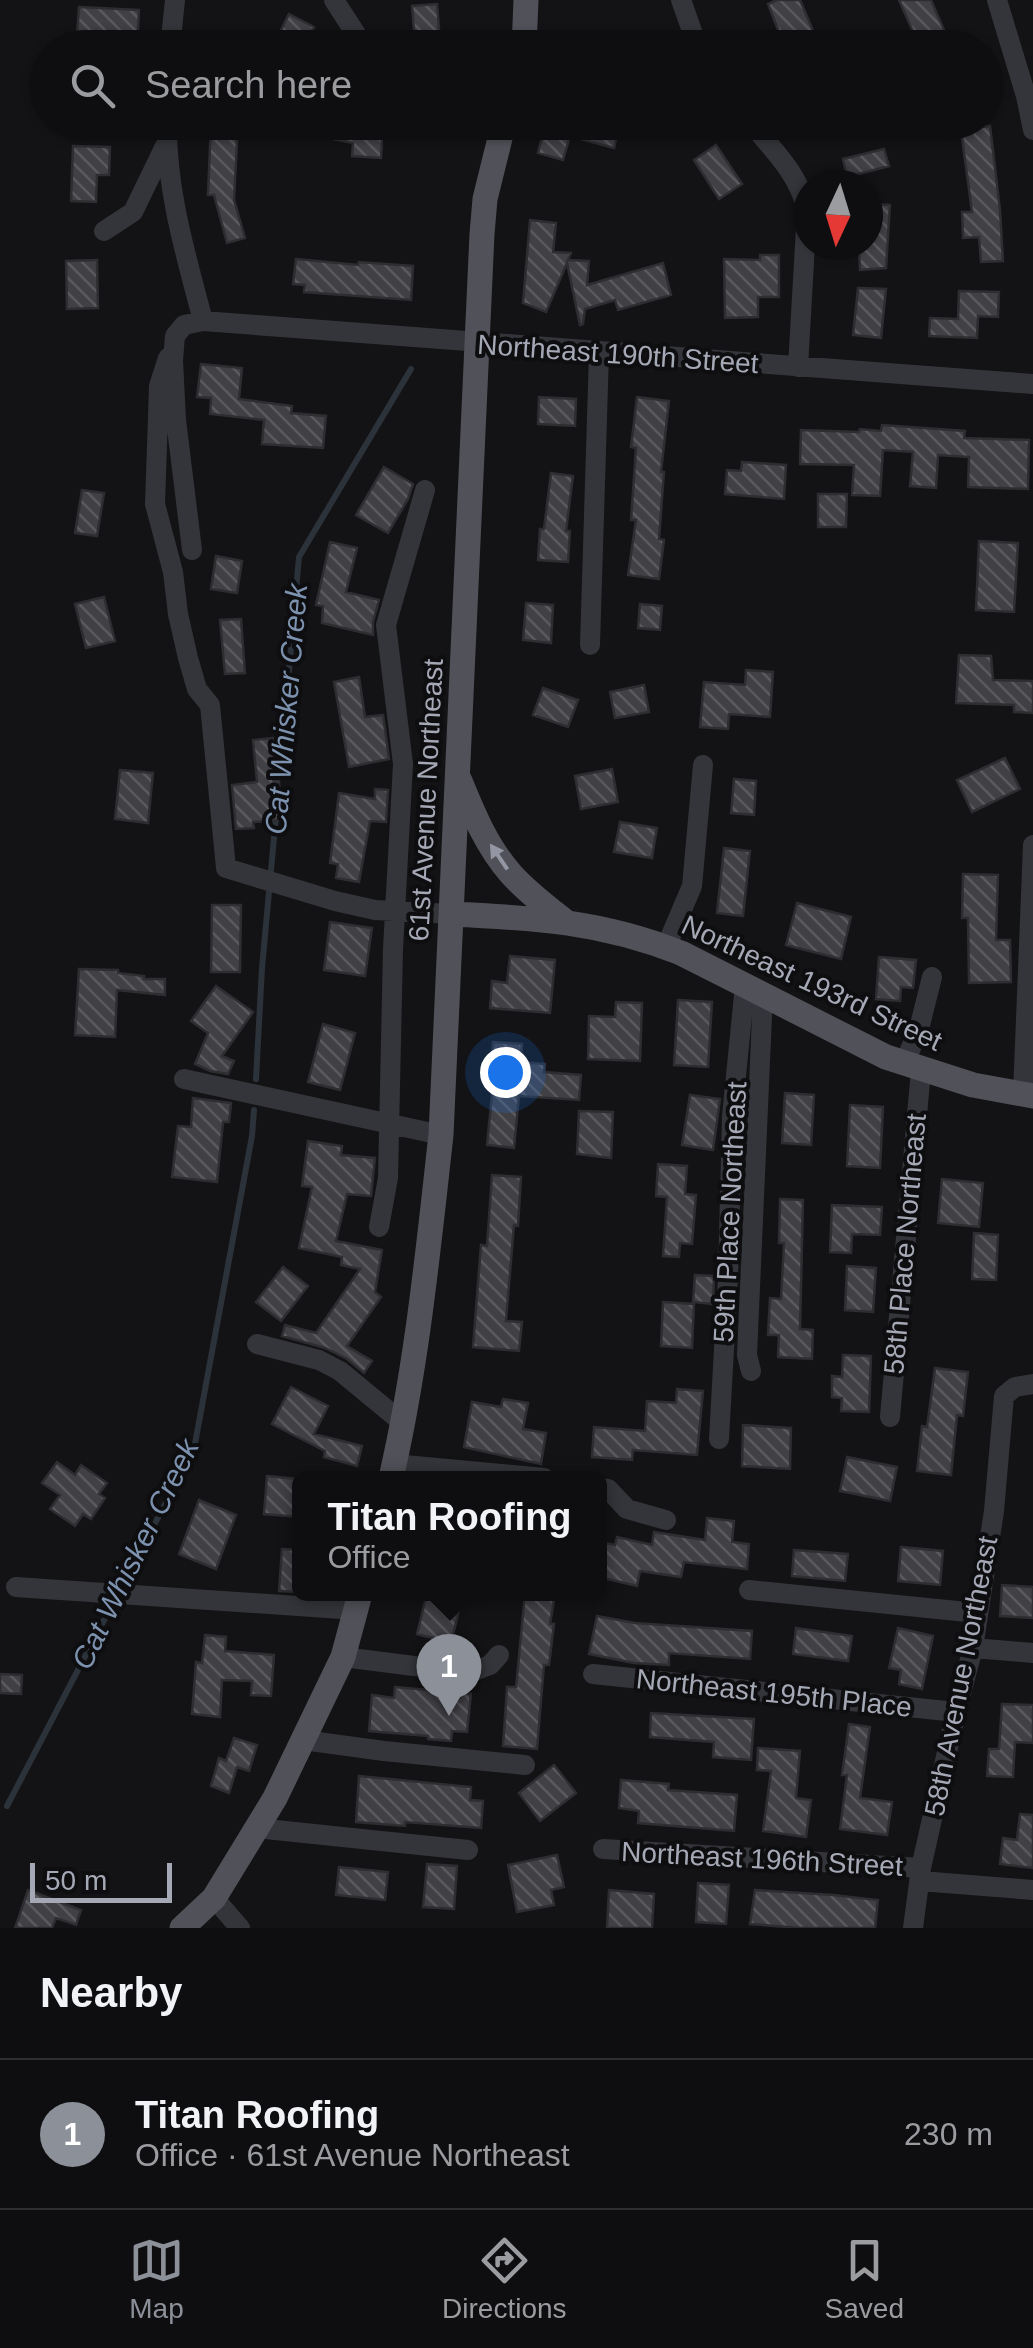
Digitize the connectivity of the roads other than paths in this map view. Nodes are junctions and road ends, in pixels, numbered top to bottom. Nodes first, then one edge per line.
1 (175, 0) edge
2 (334, 0) edge
3 (526, 0) edge
4 (680, 0) edge
5 (997, 0) edge
6 (172, 30) edge
7 (353, 30) edge
8 (525, 30) edge
9 (691, 30) edge
10 (1033, 130) edge
11 (163, 140) edge
12 (167, 140) edge
13 (500, 140) edge
14 (765, 140) edge
15 (104, 230) dead end
16 (203, 321) junction
17 (175, 336) junction
18 (478, 344) junction
19 (599, 352) junction
20 (798, 367) junction
21 (1033, 384) edge
22 (425, 490) dead end
23 (192, 550) dead end
24 (590, 645) dead end
25 (703, 765) dead end
26 (457, 773) junction
27 (1033, 846) edge
28 (1033, 854) edge
29 (395, 911) junction
30 (451, 914) junction
31 (566, 922) junction
32 (666, 947) junction
33 (932, 977) dead end
34 (754, 990) junction
35 (912, 1067) junction
36 (184, 1079) dead end
37 (1028, 1095) edge
38 (388, 1124) junction
39 (441, 1135) junction
40 (379, 1227) dead end
41 (258, 1344) dead end
42 (751, 1371) dead end
43 (1033, 1384) edge
44 (890, 1417) dead end
45 (403, 1423) junction
46 (719, 1439) dead end
47 (392, 1471) edge
48 (607, 1489) edge
49 (666, 1520) dead end
50 (16, 1587) dead end
51 (749, 1590) dead end
52 (292, 1598) edge
53 (358, 1601) edge
54 (977, 1614) junction
55 (973, 1648) junction
56 (1033, 1653) edge
57 (499, 1655) dead end
58 (343, 1658) junction
59 (593, 1674) dead end
60 (956, 1712) junction
61 (303, 1740) junction
62 (524, 1765) dead end
63 (256, 1828) junction
64 (604, 1849) dead end
65 (468, 1850) dead end
66 (920, 1874) junction
67 (1033, 1890) edge
68 (214, 1898) junction
69 (182, 1928) edge
70 (240, 1928) edge
71 (913, 1928) edge

1 - 6 street
2 - 7 street
3 - 8 main road
4 - 9 street
5 - 10 street
11 - 15 street
12 - 16 street
13 - 18 main road, 61st Avenue Northeast
14 - 20 street
16 - 17 street
16 - 18 street, Northeast 190th Street
17 - 23 street
17 - 29 street
18 - 19 street, Northeast 190th Street
18 - 26 main road, 61st Avenue Northeast
19 - 20 street, Northeast 190th Street
19 - 24 street
20 - 21 street, Northeast 190th Street
22 - 29 street
25 - 32 street
26 - 30 main road, 61st Avenue Northeast
31 -> 26 main road
27 - 28 street
28 - 37 street
29 - 30 street
29 - 38 street
30 - 31 main road, Northeast 193rd Street
30 - 39 main road, 61st Avenue Northeast
31 - 32 main road, Northeast 193rd Street
32 - 34 main road, Northeast 193rd Street
33 - 35 street, 58th Place Northeast
34 - 35 main road, Northeast 193rd Street
34 - 42 street, 59th Place Northeast
34 - 46 street, 59th Place Northeast
35 - 37 main road, Northeast 193rd Street
35 - 44 street, 58th Place Northeast
36 - 38 street
38 - 39 street
38 - 40 street
39 - 45 main road, 61st Avenue Northeast
41 - 45 street
43 - 54 street, 58th Avenue Northeast
45 - 47 main road, 61st Avenue Northeast
48 - 49 street
50 - 52 street
51 - 54 street
53 - 58 main road
54 - 55 street, 58th Avenue Northeast
55 - 56 street
55 - 60 street, 58th Avenue Northeast
57 - 58 street
58 - 61 main road
59 - 60 street, Northeast 195th Place
60 - 66 street, 58th Avenue Northeast
61 - 62 street
61 - 63 main road
63 - 65 street
63 - 68 main road
64 - 66 street, Northeast 196th Street
66 - 67 street, Northeast 196th Street
66 - 71 street, 58th Avenue Northeast
68 - 69 main road
68 - 70 street

